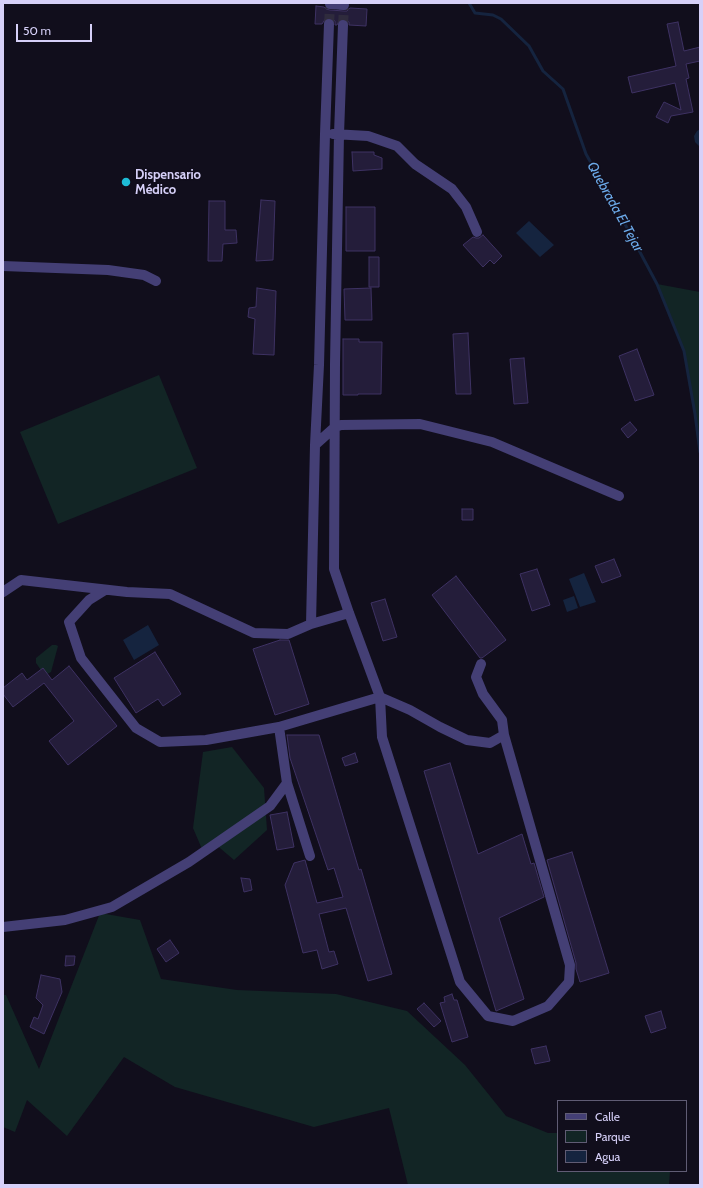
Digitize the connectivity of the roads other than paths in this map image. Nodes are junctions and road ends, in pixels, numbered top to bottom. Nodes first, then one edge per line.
1 (330, 5) edge
2 (344, 5) edge
3 (329, 24) tunnel mouth
4 (343, 25) tunnel mouth
5 (325, 134) junction
6 (339, 134) junction
7 (477, 232) dead end
8 (3, 266) edge
9 (156, 281) dead end
10 (335, 364) junction
11 (319, 365) junction
12 (335, 427) junction
13 (315, 444) junction
14 (619, 496) dead end
15 (105, 590) junction
16 (3, 592) edge
17 (349, 613) junction
18 (311, 624) junction
19 (481, 664) dead end
20 (380, 697) junction
21 (279, 727) junction
22 (504, 735) junction
23 (287, 784) junction
24 (310, 856) dead end
25 (3, 927) edge

1 - 2 street
3 - 5 street
4 - 6 street
5 - 6 street
5 - 11 street
6 - 7 street
6 - 10 street
8 - 9 street
10 - 11 street
10 - 12 street
11 - 13 street
12 - 13 street
12 - 14 street
12 - 17 street
13 - 18 street
15 - 16 street
15 - 18 street
15 - 21 street
17 - 18 street
17 - 20 street
19 - 22 street
20 - 21 street
20 - 22 street
20 - 22 street
21 - 23 street
23 - 24 street
23 - 25 street

